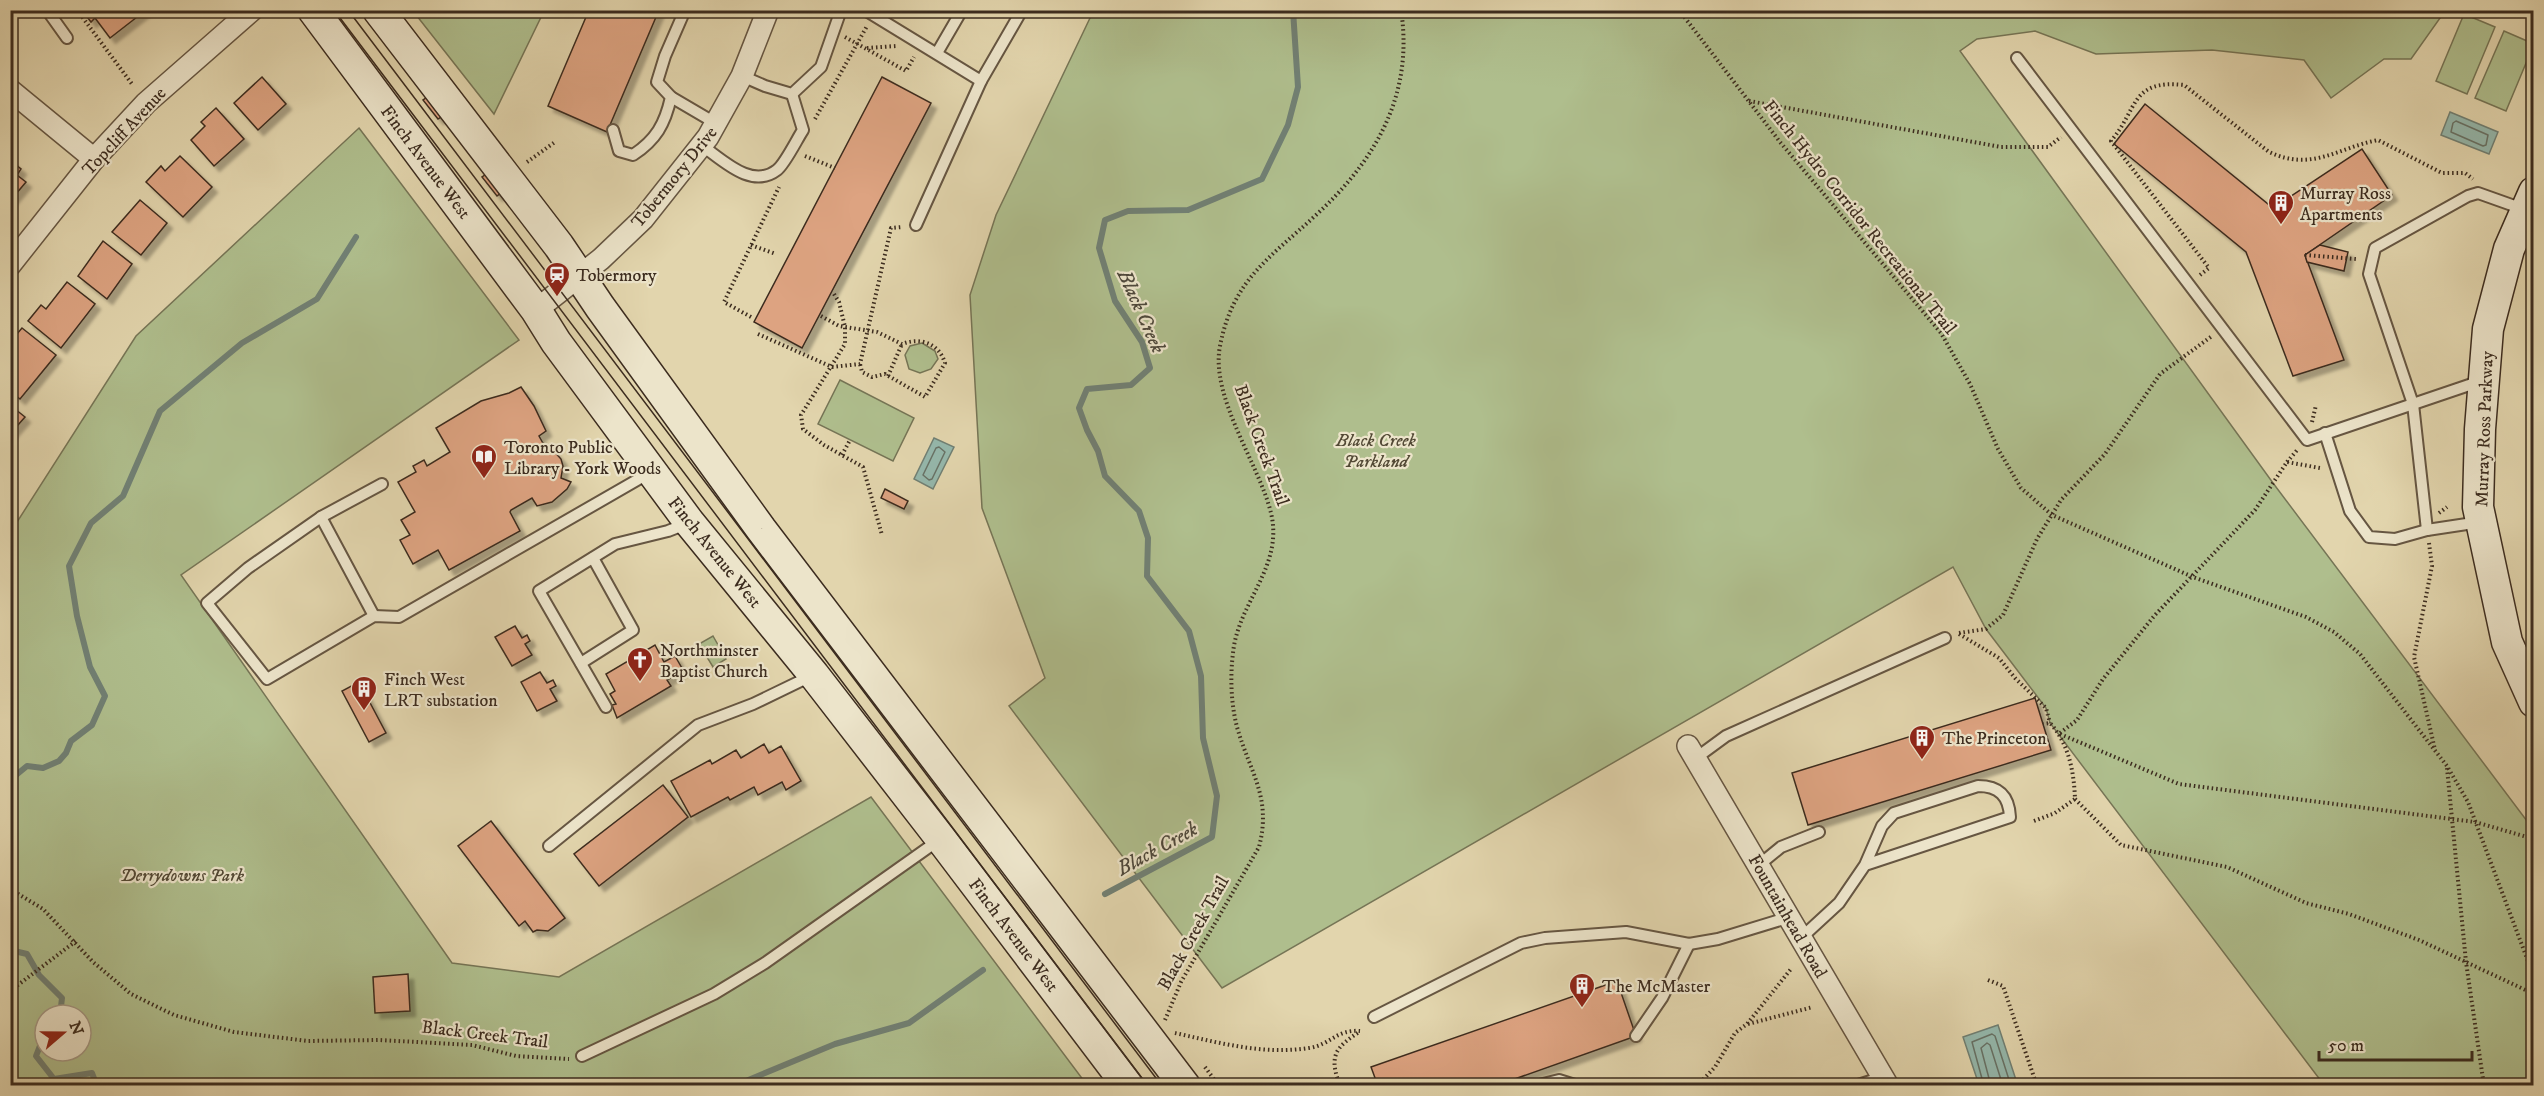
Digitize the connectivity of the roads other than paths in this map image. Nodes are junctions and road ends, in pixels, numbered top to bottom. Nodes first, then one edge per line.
1 (47, 10) edge
2 (252, 10) edge
3 (313, 10) edge
4 (378, 10) edge
5 (685, 10) edge
6 (768, 10) edge
7 (841, 10) edge
8 (865, 10) edge
9 (890, 10) edge
10 (962, 10) edge
11 (1023, 10) edge
12 (885, 22) junction
13 (67, 38) dead end
14 (937, 53) junction
15 (2017, 58) dead end
16 (742, 76) junction
17 (981, 81) junction
18 (10, 90) edge
19 (792, 94) junction
20 (671, 97) junction
21 (717, 124) junction
22 (613, 130) dead end
23 (701, 145) junction
24 (94, 159) junction
25 (2530, 201) edge
26 (916, 225) road end
27 (10, 265) edge
28 (580, 277) junction
29 (536, 310) junction
30 (2484, 380) junction
31 (2414, 404) junction
32 (2325, 434) junction
33 (651, 472) junction
34 (382, 484) dead end
35 (321, 518) junction
36 (689, 522) junction
37 (2481, 522) junction
38 (2426, 524) junction
39 (593, 558) junction
40 (374, 616) junction
41 (1945, 638) road end
42 (581, 663) junction
43 (814, 675) junction
44 (2534, 702) edge
45 (606, 708) dead end
46 (1692, 752) joint
47 (1819, 832) dead end
48 (941, 838) junction
49 (549, 846) dead end
50 (1759, 865) junction
51 (1865, 865) junction
52 (1790, 918) junction
53 (1801, 938) junction
54 (1689, 944) junction
55 (1374, 1017) road end
56 (1636, 1036) dead end
57 (582, 1056) road end
58 (1886, 1081) edge
59 (1128, 1086) edge
60 (1185, 1086) edge
61 (1536, 1086) edge
62 (1578, 1086) edge
63 (1855, 1086) edge

1 - 13 lane
2 - 24 street, Topcliff Avenue
3 - 29 main road, Finch Avenue West
4 - 28 main road
5 - 20 lane
6 - 16 street, Tobermory Drive
7 - 19 lane
8 - 12 lane
9 - 12 lane
10 - 14 lane
11 - 17 lane
12 - 14 lane
14 - 17 lane
15 - 32 lane
16 - 19 lane
16 - 21 street, Tobermory Drive
17 - 26 lane
18 - 24 street
19 - 23 lane
20 - 21 lane
20 - 22 lane
21 - 23 street, Tobermory Drive
23 - 28 street, Tobermory Drive
24 - 27 street, Topcliff Avenue
25 - 30 main road, Murray Ross Parkway
25 - 31 lane
28 - 29 street, Tobermory Drive
28 - 60 main road
29 - 33 main road, Finch Avenue West
30 - 31 lane
30 - 37 main road, Murray Ross Parkway
31 - 32 lane
31 - 38 lane
32 - 38 lane
33 - 36 main road, Finch Avenue West
33 - 40 lane
34 - 35 lane
35 - 40 lane
35 - 40 lane
36 - 39 lane
36 - 43 main road, Finch Avenue West
37 - 38 lane
37 - 44 main road, Murray Ross Parkway
39 - 42 lane
39 - 42 lane
41 - 46 lane
42 - 45 lane
43 - 48 main road, Finch Avenue West
43 - 49 lane
46 - 50 street, Fountainhead Road
47 - 50 lane
48 - 57 lane
48 - 59 main road, Finch Avenue West
50 - 52 street, Fountainhead Road
51 - 51 lane
51 - 53 lane
52 - 53 street, Fountainhead Road
52 - 54 lane
53 - 58 street, Fountainhead Road
54 - 55 lane
54 - 56 lane
58 - 63 lane
61 - 62 lane

